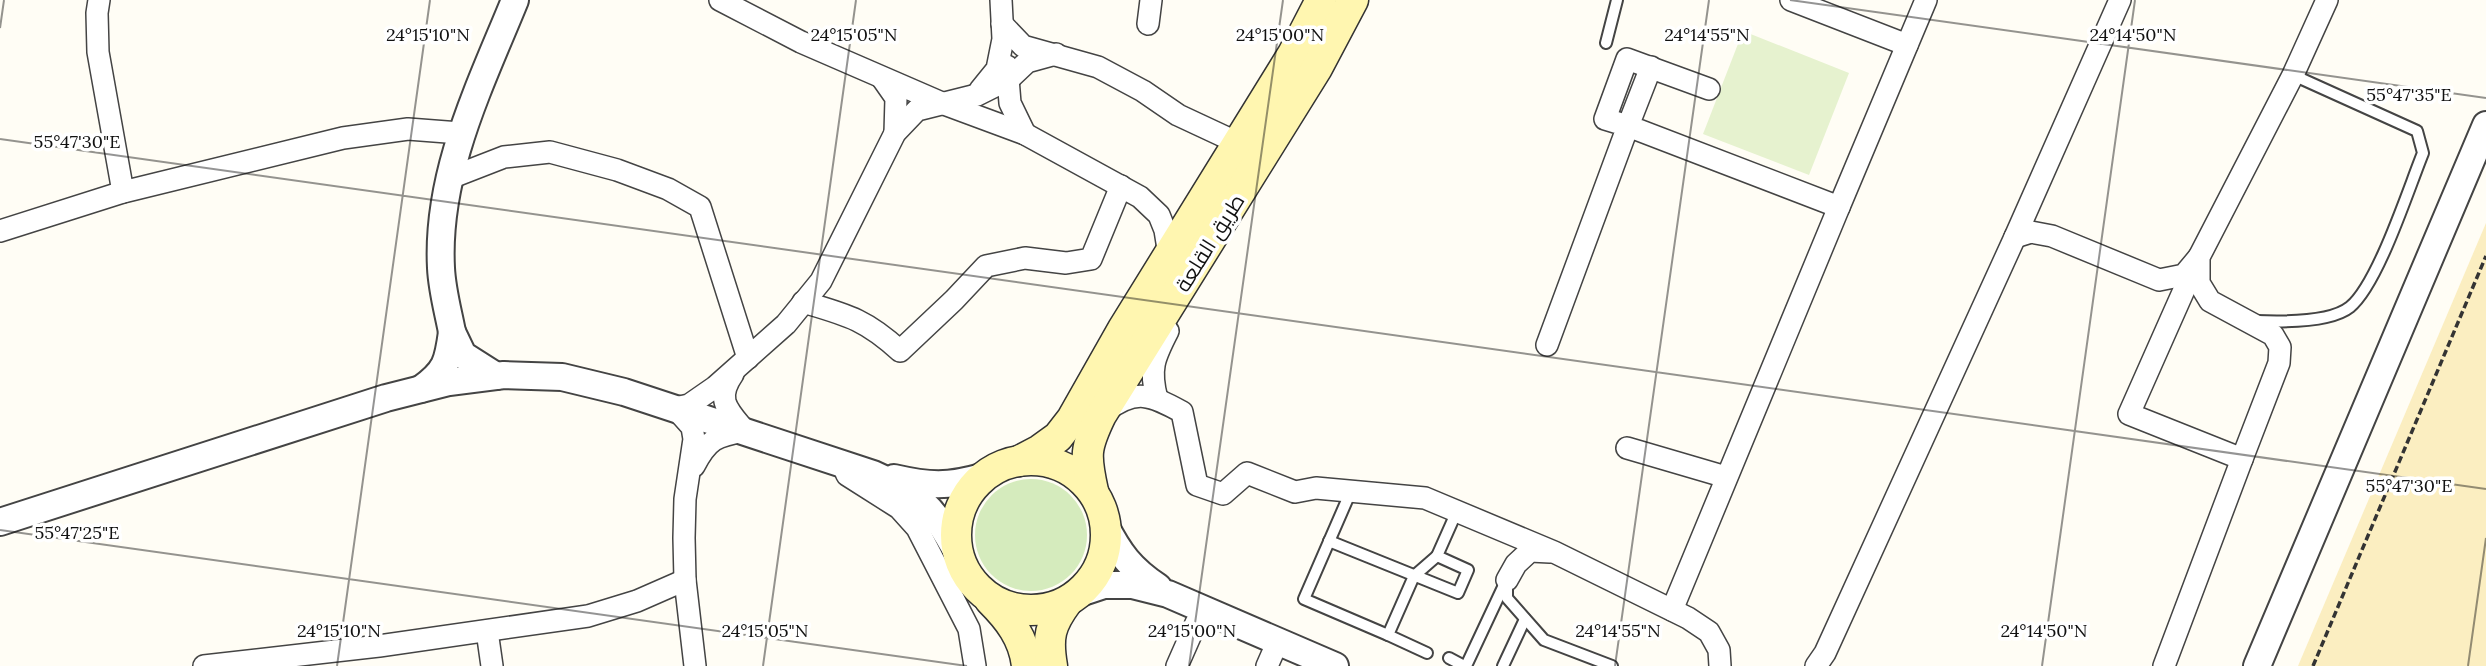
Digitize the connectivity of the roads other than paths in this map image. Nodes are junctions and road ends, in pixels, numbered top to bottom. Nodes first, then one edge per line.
1 (99, 0) edge
2 (516, 0) edge
3 (720, 0) edge
4 (1001, 0) edge
5 (1151, 0) edge
6 (1321, 0) edge
7 (1353, 0) edge
8 (1617, 0) edge
9 (1791, 0) edge
10 (1926, 0) edge
11 (2120, 0) edge
12 (2327, 0) edge
13 (1148, 24) dead end
14 (1002, 32) junction
15 (1606, 43) dead end
16 (1907, 45) junction
17 (1056, 54) junction
18 (2293, 75) junction
19 (882, 78) junction
20 (1009, 79) junction
21 (1709, 89) dead end
22 (977, 95) junction
23 (944, 104) junction
24 (2486, 124) edge
25 (1628, 127) junction
26 (895, 133) junction
27 (460, 134) junction
28 (1025, 134) junction
29 (1238, 143) junction
30 (1269, 147) junction
31 (450, 178) junction
32 (1121, 186) junction
33 (123, 192) junction
34 (1839, 207) junction
35 (0, 231) edge
36 (2015, 237) junction
37 (1169, 255) junction
38 (2199, 257) junction
39 (2159, 280) junction
40 (2184, 290) junction
41 (2210, 301) junction
42 (803, 302) junction
43 (2246, 320) junction
44 (452, 332) junction
45 (1547, 345) dead end
46 (742, 364) junction
47 (496, 376) junction
48 (421, 389) junction
49 (1157, 398) junction
50 (675, 408) junction
51 (1101, 415) junction
52 (745, 431) junction
53 (1627, 448) dead end
54 (2242, 459) junction
55 (1019, 461) junction
56 (842, 463) junction
57 (690, 474) junction
58 (873, 474) junction
59 (982, 477) junction
60 (1726, 477) junction
61 (1093, 491) junction
62 (1351, 491) junction
63 (1457, 511) junction
64 (0, 522) edge
65 (1105, 525) junction
66 (1329, 541) junction
67 (957, 552) junction
68 (1555, 552) junction
69 (1437, 556) junction
70 (1414, 576) junction
71 (685, 580) junction
72 (1507, 580) junction
73 (1168, 594) junction
74 (1072, 598) junction
75 (990, 599) junction
76 (1672, 610) junction
77 (1225, 619) junction
78 (1525, 619) junction
79 (487, 631) junction
80 (1388, 635) junction
81 (1188, 638) junction
82 (1278, 641) junction
83 (1427, 653) dead end
84 (1449, 658) dead end
85 (204, 666) edge
86 (492, 666) edge
87 (695, 666) edge
88 (975, 666) edge
89 (1027, 666) edge
90 (1052, 666) edge
91 (1177, 666) edge
92 (1267, 666) edge
93 (1335, 666) edge
94 (1465, 666) edge
95 (1503, 666) edge
96 (1612, 666) edge
97 (1720, 666) edge
98 (1816, 666) edge
99 (2164, 666) edge
100 (2257, 666) edge

1 - 33 street
2 - 27 street
3 - 19 street
4 - 14 street
5 - 13 street
6 - 29 main road, طريق القلعة
7 - 30 main road, طريق القلعة
8 - 15 lane
9 - 16 street
10 - 16 street
11 - 36 street
12 - 18 street
14 - 17 street
14 - 20 street
14 - 22 street
16 - 34 street
17 - 20 street
17 - 29 street
18 - 38 street
18 - 43 lane
19 - 23 street
19 - 26 street
20 - 22 street
20 - 28 street
21 - 25 street
22 - 23 street
23 - 26 street
23 - 28 street
24 - 100 street
25 - 34 street
25 - 45 street
26 - 42 street
27 - 31 street
27 - 33 street
28 - 32 street
29 - 37 main road, طريق القلعة
30 - 49 street
30 - 51 main road, طريق القلعة
31 - 44 street
31 - 46 street
32 - 37 street
32 - 42 street
33 - 35 street
34 - 60 street
36 - 39 street
36 - 98 street
37 - 55 main road, طريق القلعة
38 - 39 street
38 - 41 street
39 - 40 street
40 - 41 street
40 - 54 street
41 - 43 street
42 - 46 street
43 - 54 street
44 - 47 street
44 - 48 street
46 - 50 street
46 - 52 street
47 - 48 street
47 - 50 street
48 - 64 street
49 - 51 street
49 - 62 street
50 - 52 street
50 - 57 street
51 - 61 main road, طريق القلعة
52 - 56 street
52 - 57 street
53 - 60 street
54 - 99 street
55 - 59 main road
55 - 61 main road
56 - 58 street
56 - 88 street
57 - 71 street
58 - 59 street
58 - 67 street
59 - 67 main road
60 - 76 street
61 - 65 main road
62 - 63 street
62 - 66 lane
63 - 68 street
63 - 69 lane
65 - 73 street
65 - 74 main road
66 - 70 lane
66 - 80 lane
67 - 75 main road
68 - 72 street
68 - 76 street
69 - 70 lane
69 - 70 lane
70 - 80 lane
71 - 79 street
71 - 87 street
72 - 78 lane
72 - 94 lane
73 - 74 street
73 - 77 street
73 - 81 street
74 - 75 main road
74 - 90 main road
75 - 89 main road
76 - 97 street
77 - 81 street
77 - 82 street
78 - 95 lane
78 - 96 lane
79 - 85 street
79 - 86 street
80 - 83 lane
81 - 91 street
82 - 92 street
82 - 93 street
84 - 94 lane

